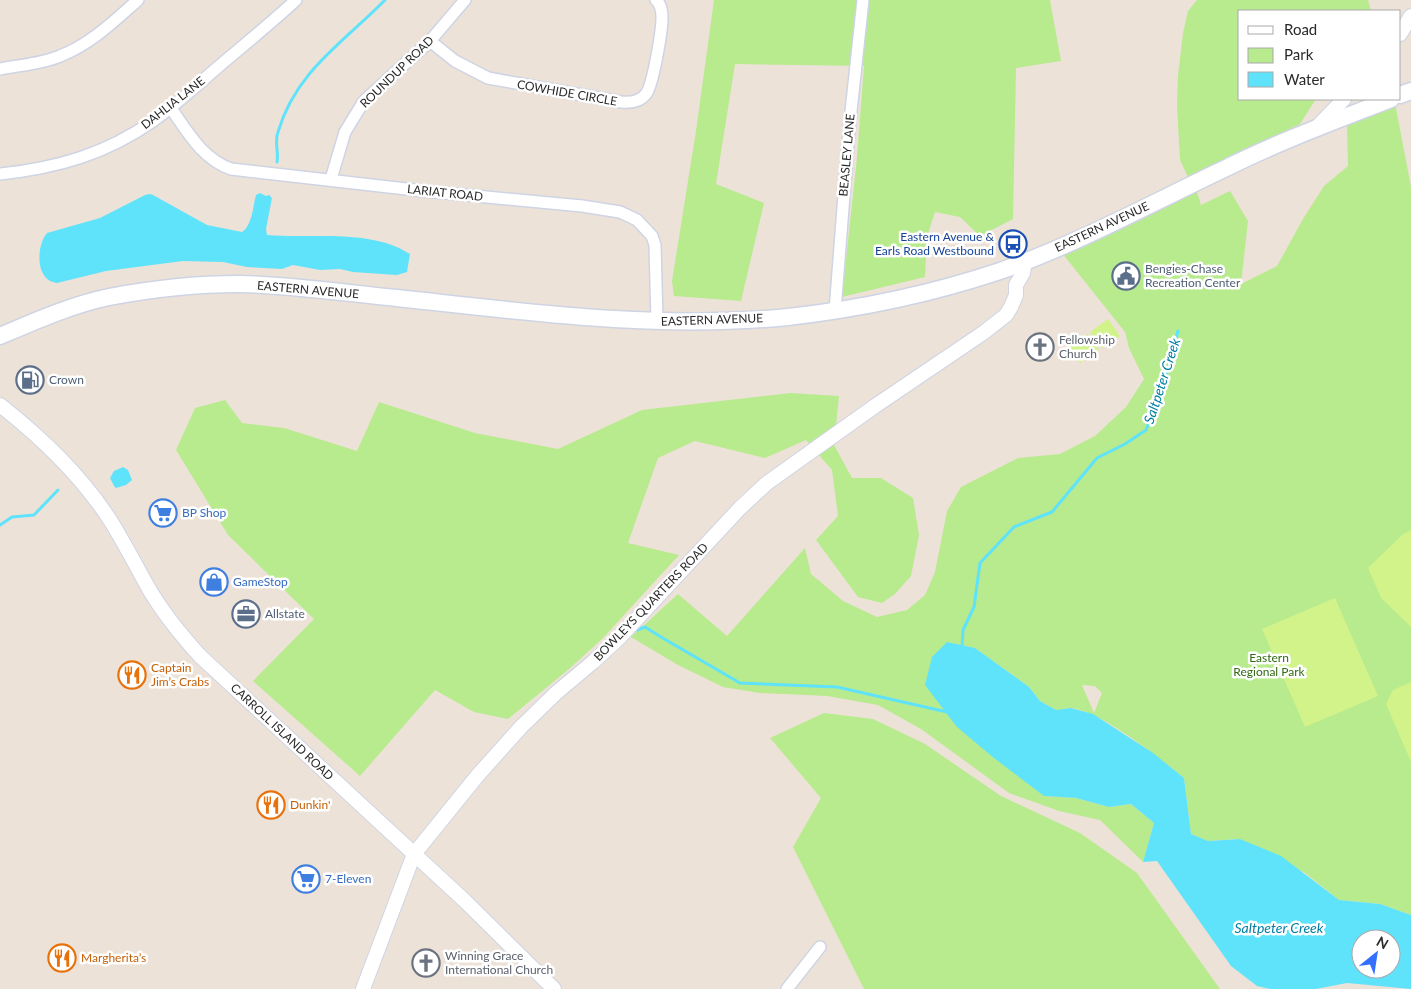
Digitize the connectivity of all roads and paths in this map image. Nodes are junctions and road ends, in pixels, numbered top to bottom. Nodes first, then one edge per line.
1 (138, 0) edge
2 (465, 0) edge
3 (656, 0) edge
4 (863, 0) edge
5 (288, 2) edge
6 (1411, 16) edge
7 (1401, 32) edge
8 (430, 41) junction
9 (0, 69) edge
10 (1343, 100) edge
11 (1388, 100) edge
12 (170, 107) junction
13 (1317, 128) junction
14 (0, 174) edge
15 (331, 179) junction
16 (1024, 261) junction
17 (1003, 269) junction
18 (1016, 285) junction
19 (835, 311) junction
20 (658, 321) junction
21 (0, 336) edge
22 (0, 406) edge
23 (414, 854) junction
24 (820, 946) dead end
25 (363, 989) edge
26 (554, 989) edge
27 (787, 989) edge

1 - 9 street
2 - 8 street, ROUNDUP ROAD
3 - 8 street, COWHIDE CIRCLE
4 - 19 street, BEASLEY LANE
5 - 12 street, DAHLIA LANE
6 - 7 street
8 - 15 street, ROUNDUP ROAD
10 - 13 street
11 - 13 main road, EASTERN AVENUE
12 - 14 street, DAHLIA LANE
12 - 15 street, LARIAT ROAD
13 - 16 main road, EASTERN AVENUE
15 - 20 street, LARIAT ROAD
16 - 17 main road, EASTERN AVENUE
16 - 18 street, BOWLEYS QUARTERS ROAD
17 - 18 street
17 - 19 main road, EASTERN AVENUE
18 - 23 street, BOWLEYS QUARTERS ROAD
19 - 20 main road, EASTERN AVENUE
20 - 21 main road, EASTERN AVENUE
22 - 23 street, CARROLL ISLAND ROAD
23 - 25 street, BOWLEYS QUARTERS ROAD
23 - 26 street, CARROLL ISLAND ROAD
24 - 27 street

